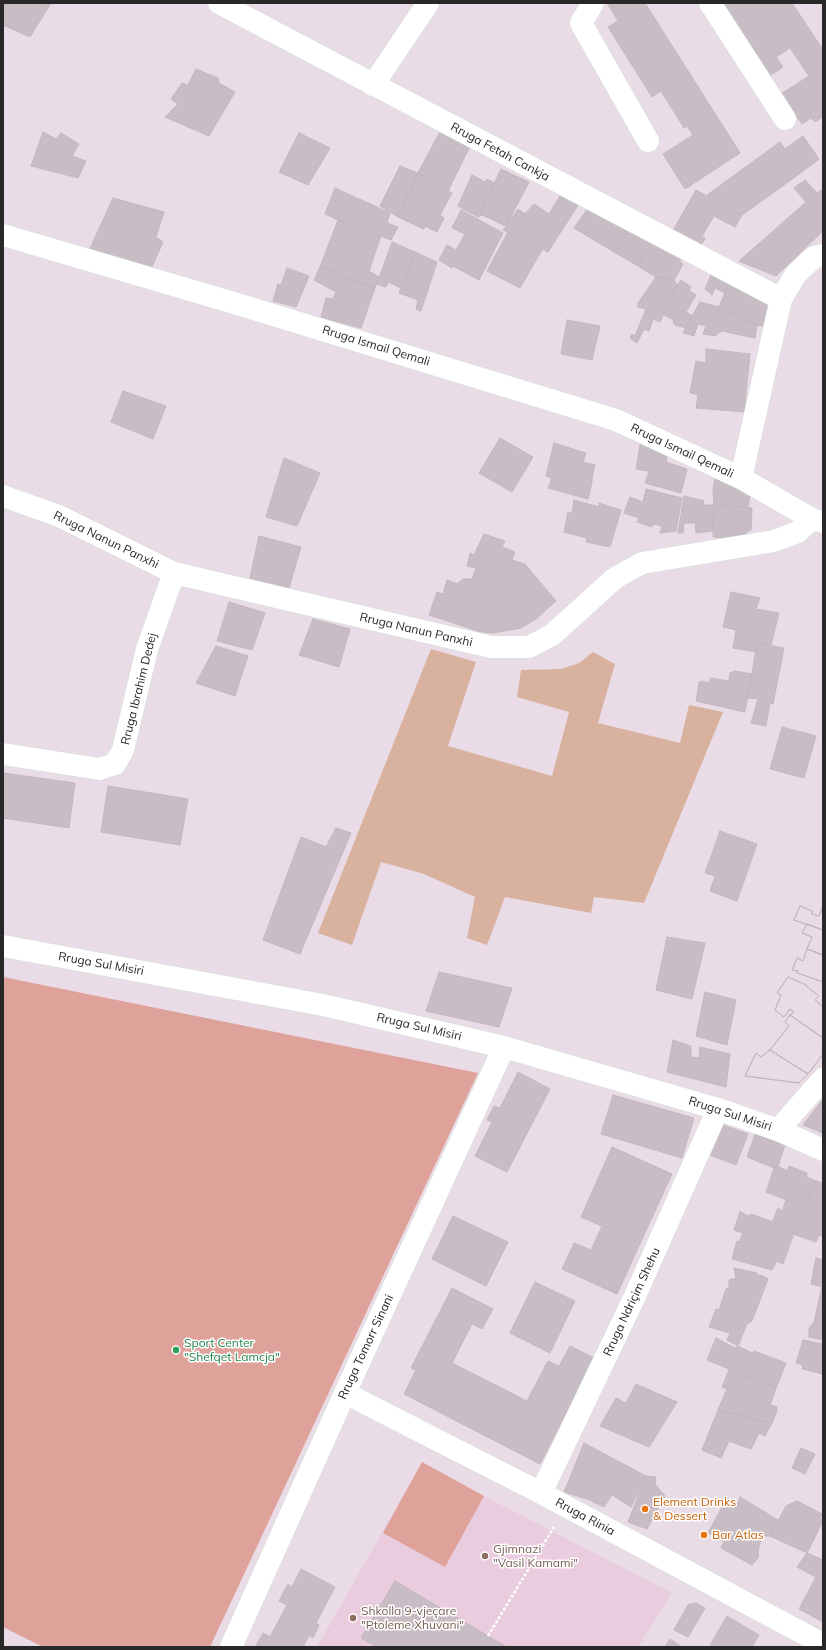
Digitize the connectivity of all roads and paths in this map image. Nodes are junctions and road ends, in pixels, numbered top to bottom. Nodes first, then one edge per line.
1 (219, 3) edge
2 (428, 3) edge
3 (593, 3) edge
4 (710, 3) edge
5 (373, 85) junction
6 (785, 119) dead end
7 (648, 141) dead end
8 (3, 235) edge
9 (823, 255) edge
10 (781, 299) junction
11 (741, 478) junction
12 (3, 496) edge
13 (818, 520) edge
14 (174, 574) junction
15 (3, 754) edge
16 (3, 946) edge
17 (504, 1047) junction
18 (823, 1079) edge
19 (718, 1109) junction
20 (778, 1130) junction
21 (823, 1150) edge
22 (345, 1393) junction
23 (542, 1493) junction
24 (552, 1531) dead end
25 (488, 1636) dead end
26 (823, 1644) edge
27 (231, 1647) edge

1 - 5 street, Rruga Fetah Cankja
2 - 5 street
3 - 7 street
4 - 6 street
5 - 10 street, Rruga Fetah Cankja
8 - 11 street, Rruga Ismail Qemali
9 - 10 street, Rruga Ismail Qemali
10 - 11 street, Rruga Ismail Qemali
11 - 13 street, Rruga Ismail Qemali
12 - 14 street, Rruga Nanun Panxhi
13 - 14 street, Rruga Nanun Panxhi
14 - 15 street, Rruga Ibrahim Dedej
16 - 17 street, Rruga Sul Misiri
17 - 19 street, Rruga Sul Misiri
17 - 22 street, Rruga Tomorr Sinani
18 - 20 street
19 - 20 street, Rruga Sul Misiri
19 - 23 street, Rruga Ndriçim Shehu
20 - 21 street, Rruga Sul Misiri
22 - 23 street, Rruga Rinia
22 - 27 street, Rruga Tomorr Sinani
23 - 26 street, Rruga Rinia
24 - 25 path

